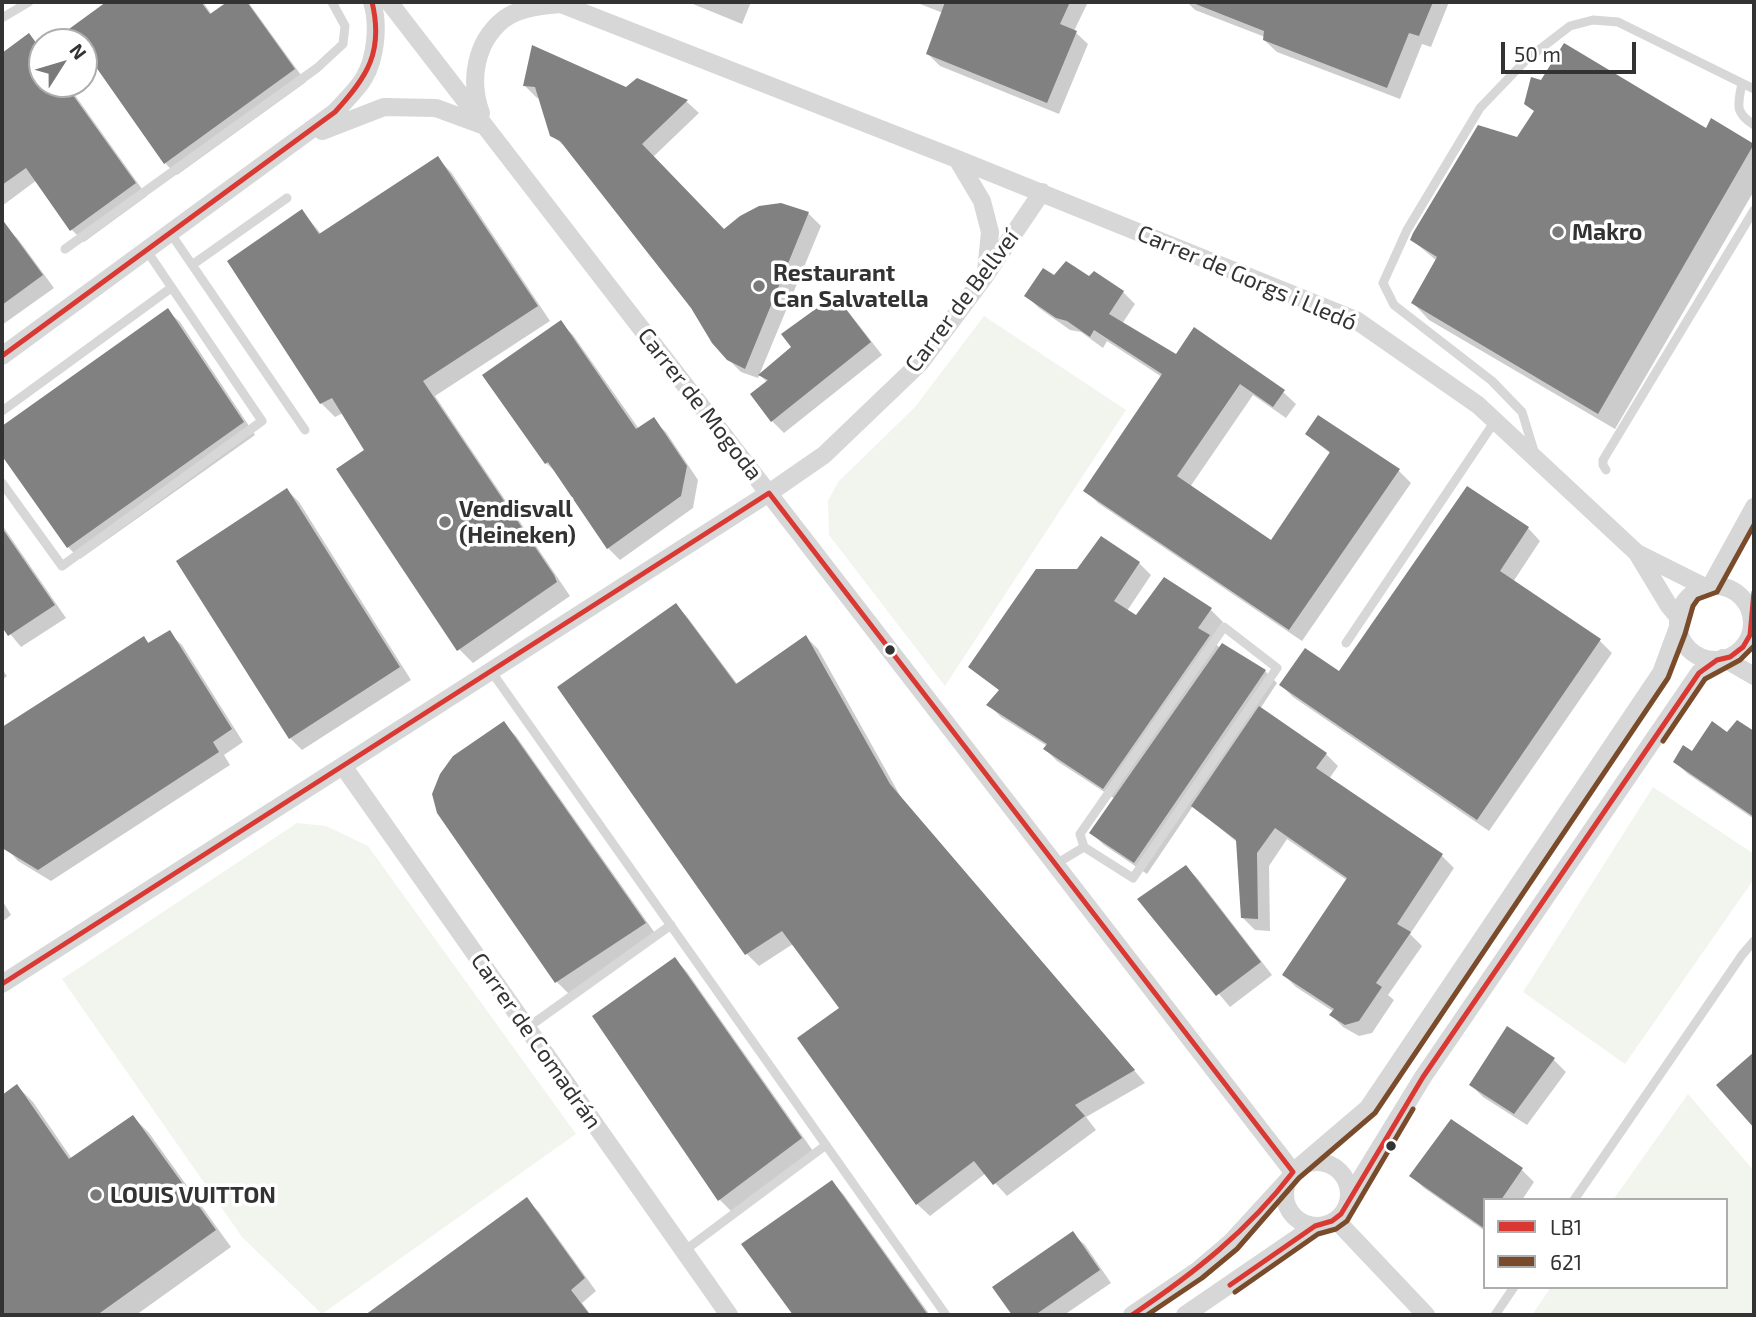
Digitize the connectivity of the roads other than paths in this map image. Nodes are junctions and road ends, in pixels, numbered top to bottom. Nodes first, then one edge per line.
1 (29, 2) edge
2 (332, 2) edge
3 (372, 2) edge
4 (389, 2) edge
5 (558, 2) edge
6 (2, 18) edge
7 (1742, 83) junction
8 (1754, 89) edge
9 (1754, 125) edge
10 (485, 126) junction
11 (296, 142) junction
12 (957, 159) junction
13 (1042, 192) junction
14 (287, 198) dead end
15 (1754, 209) edge
16 (171, 234) junction
17 (65, 248) dead end
18 (147, 251) junction
19 (192, 265) junction
20 (985, 276) junction
21 (172, 288) junction
22 (2, 356) edge
23 (2, 411) edge
24 (1495, 421) junction
25 (305, 430) dead end
26 (1536, 459) junction
27 (1606, 470) dead end
28 (2, 483) edge
29 (769, 493) junction
30 (1754, 508) edge
31 (1637, 553) junction
32 (1707, 587) junction
33 (1754, 592) edge
34 (1679, 622) junction
35 (1752, 622) edge
36 (1346, 643) dead end
37 (1720, 659) junction
38 (491, 671) junction
39 (1754, 676) edge
40 (343, 766) junction
41 (1084, 847) junction
42 (1056, 864) junction
43 (671, 925) junction
44 (1754, 941) edge
45 (2, 984) edge
46 (527, 1028) junction
47 (826, 1145) junction
48 (1293, 1173) junction
49 (1349, 1198) junction
50 (1575, 1198) edge
51 (1336, 1220) junction
52 (1315, 1226) junction
53 (684, 1251) junction
54 (1513, 1289) edge
55 (729, 1315) edge
56 (946, 1315) edge
57 (1132, 1315) edge
58 (1185, 1315) edge
59 (1426, 1315) edge
60 (1494, 1315) edge

1 - 6 lane
2 - 17 lane
3 - 11 street
4 - 10 street, Carrer de Mogoda
5 - 10 street, Carrer de Gorgs i Lledó
5 - 12 street, Carrer de Gorgs i Lledó
7 - 8 lane
7 - 9 lane
7 - 26 lane
10 - 11 street
10 - 29 street, Carrer de Mogoda
11 - 16 street
12 - 13 street, Carrer de Gorgs i Lledó
12 - 20 street
13 - 20 street, Carrer de Bellveí
13 - 24 street, Carrer de Gorgs i Lledó
14 - 19 lane
15 - 27 lane
16 - 18 street
16 - 19 lane
18 - 21 lane
18 - 22 street
19 - 25 lane
20 - 29 street, Carrer de Bellveí
21 - 23 lane
21 - 28 lane
24 - 26 street, Carrer de Gorgs i Lledó
24 - 36 lane
26 - 31 street, Carrer de Gorgs i Lledó
29 - 38 street, Carrer de Bellveí
29 - 42 street, Carrer de Mogoda
30 - 32 street
31 - 32 street, Carrer de Gorgs i Lledó
31 - 34 street, Carrer de Gorgs i Lledó
32 - 34 street
32 - 35 street
33 - 35 street
34 - 37 street
34 - 48 street
35 - 37 street
37 - 39 street
37 - 49 street
38 - 40 street, Carrer de Bellveí
38 - 43 lane
40 - 45 street, Carrer de Bellveí
40 - 46 street, Carrer de Comadrán
41 - 41 lane
41 - 42 lane
42 - 48 street, Carrer de Mogoda
43 - 46 lane
43 - 47 lane
44 - 50 lane
46 - 53 street, Carrer de Comadrán
47 - 53 lane
47 - 56 lane
48 - 49 street
48 - 52 street
48 - 57 street
49 - 51 street
51 - 52 street
51 - 59 street
52 - 58 street
53 - 55 street, Carrer de Comadrán
54 - 60 lane

